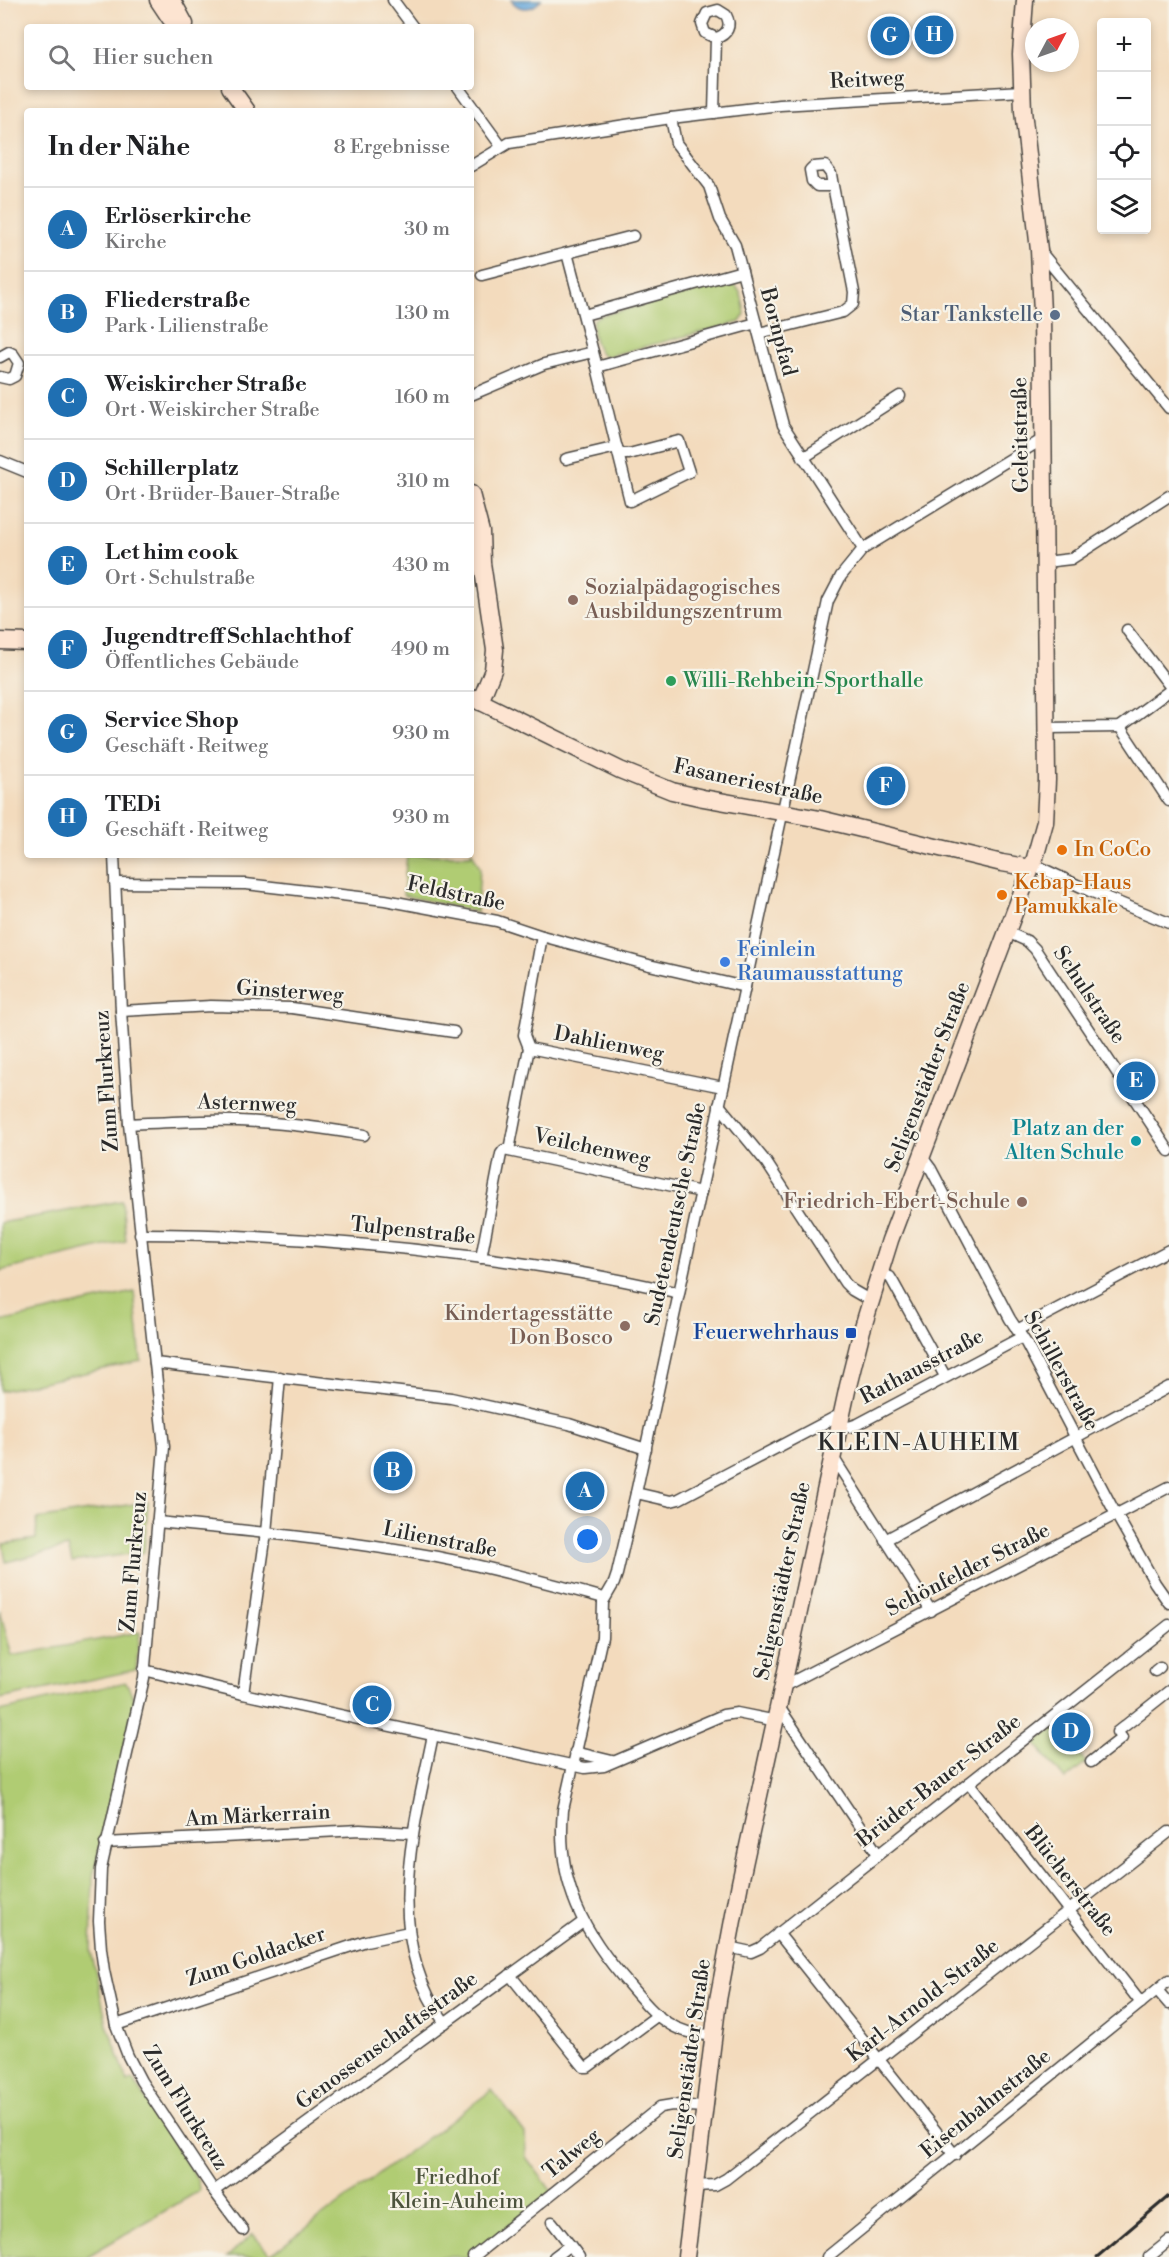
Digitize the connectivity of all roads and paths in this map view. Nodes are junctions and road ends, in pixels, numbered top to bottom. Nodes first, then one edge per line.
1 (158, 0) edge
2 (172, 0) edge
3 (393, 0) edge
4 (1025, 0) edge
5 (177, 24) edge
6 (184, 24) edge
7 (411, 24) edge
8 (716, 38) dead end
9 (232, 90) edge
10 (460, 90) edge
11 (1022, 91) junction
12 (245, 108) edge
13 (473, 108) edge
14 (474, 109) edge
15 (714, 113) junction
16 (671, 118) junction
17 (501, 146) junction
18 (474, 164) edge
19 (833, 186) dead end
20 (633, 237) dead end
21 (1039, 250) junction
22 (567, 253) junction
23 (742, 271) junction
24 (482, 275) dead end
25 (584, 315) junction
26 (758, 328) junction
27 (593, 352) junction
28 (0, 357) edge
29 (597, 368) junction
30 (0, 377) edge
31 (474, 394) edge
32 (900, 396) dead end
33 (1169, 408) edge
34 (1043, 438) junction
35 (617, 448) junction
36 (803, 458) junction
37 (566, 459) dead end
38 (0, 461) edge
39 (24, 471) edge
40 (1169, 496) edge
41 (474, 505) edge
42 (474, 547) edge
43 (863, 549) junction
44 (1045, 562) junction
45 (482, 563) junction
46 (1127, 630) dead end
47 (0, 642) edge
48 (24, 642) edge
49 (1169, 685) edge
50 (1169, 691) edge
51 (476, 700) edge
52 (1120, 727) junction
53 (1047, 728) junction
54 (1169, 800) edge
55 (782, 813) junction
56 (114, 858) edge
57 (1031, 868) junction
58 (115, 883) junction
59 (1169, 923) edge
60 (1007, 932) junction
61 (542, 936) junction
62 (746, 987) junction
63 (121, 1011) junction
64 (454, 1032) dead end
65 (529, 1048) junction
66 (723, 1087) junction
67 (719, 1104) junction
68 (129, 1124) junction
69 (364, 1135) dead end
70 (509, 1150) junction
71 (1169, 1151) edge
72 (922, 1157) junction
73 (701, 1192) junction
74 (140, 1234) junction
75 (1169, 1250) edge
76 (480, 1258) junction
77 (879, 1273) junction
78 (679, 1293) junction
79 (871, 1301) junction
80 (1019, 1333) junction
81 (155, 1363) junction
82 (945, 1376) junction
83 (280, 1377) junction
84 (1169, 1387) edge
85 (840, 1420) junction
86 (1076, 1437) junction
87 (646, 1449) junction
88 (832, 1456) junction
89 (1169, 1487) edge
90 (636, 1493) junction
91 (1117, 1514) junction
92 (157, 1522) junction
93 (266, 1533) junction
94 (885, 1540) junction
95 (604, 1598) junction
96 (1169, 1603) edge
97 (931, 1611) junction
98 (1169, 1625) edge
99 (144, 1671) junction
100 (784, 1686) junction
101 (1165, 1691) edge
102 (243, 1694) junction
103 (1060, 1712) junction
104 (778, 1714) junction
105 (1067, 1721) dead end
106 (433, 1736) junction
107 (575, 1752) junction
108 (612, 1761) junction
109 (1091, 1762) dead end
110 (572, 1765) junction
111 (969, 1784) junction
112 (1169, 1832) edge
113 (413, 1833) junction
114 (105, 1844) junction
115 (878, 1854) junction
116 (1068, 1911) junction
117 (582, 1922) junction
118 (410, 1932) junction
119 (778, 1933) junction
120 (728, 1947) junction
121 (510, 1975) junction
122 (1169, 1980) edge
123 (1157, 1990) junction
124 (1141, 2003) junction
125 (1169, 2004) edge
126 (658, 2015) junction
127 (445, 2023) junction
128 (116, 2025) junction
129 (714, 2035) junction
130 (878, 2060) junction
131 (704, 2107) junction
132 (955, 2155) junction
133 (695, 2186) junction
134 (214, 2191) junction
135 (552, 2222) dead end
136 (243, 2230) dead end
137 (1169, 2241) edge
138 (570, 2245) junction
139 (473, 2257) edge
140 (554, 2257) edge
141 (579, 2257) edge
142 (686, 2257) edge
143 (827, 2257) edge
144 (1149, 2257) edge

1 - 5 main road
2 - 6 main road
3 - 7 street
4 - 11 main road, Geleitstraße
8 - 15 street
9 - 12 main road
10 - 13 street
11 - 15 street, Reitweg
11 - 21 main road, Geleitstraße
14 - 17 street
15 - 16 street, Reitweg
16 - 17 street, Reitweg
16 - 23 street, Bornpfad
17 - 18 street, Reitweg
19 - 26 street
20 - 22 street
21 - 33 street
21 - 34 main road, Geleitstraße
22 - 24 street
22 - 25 street
23 - 25 street
23 - 26 street, Bornpfad
25 - 27 street
26 - 29 street
26 - 36 street, Bornpfad
27 - 29 street
27 - 31 street
28 - 30 street
29 - 35 street
32 - 36 street
34 - 43 street, Sudetendeutsche Straße
34 - 44 main road, Geleitstraße
35 - 35 street
35 - 37 street
36 - 43 street, Bornpfad
38 - 39 street
40 - 44 street
41 - 45 main road
42 - 45 main road
43 - 55 street, Sudetendeutsche Straße
44 - 53 main road, Geleitstraße
45 - 51 main road
46 - 49 street
47 - 48 main road
50 - 52 street
51 - 55 main road, Fasaneriestraße
52 - 53 street
52 - 54 street
53 - 57 main road, Geleitstraße
55 - 57 main road, Fasaneriestraße
55 - 62 street, Sudetendeutsche Straße
56 - 58 street, Zum Flurkreuz
57 - 59 street
57 - 60 main road, Seligenstädter Straße
58 - 61 street, Feldstraße
58 - 63 street, Zum Flurkreuz
60 - 71 street, Schulstraße
60 - 72 main road, Seligenstädter Straße
61 - 62 street, Feldstraße
61 - 65 street, Dahlienweg
62 - 66 street, Sudetendeutsche Straße
63 - 64 street, Ginsterweg
63 - 68 street, Zum Flurkreuz
65 - 66 street, Dahlienweg
65 - 70 street, Veilchenweg
66 - 67 street, Sudetendeutsche Straße
67 - 73 street, Sudetendeutsche Straße
67 - 79 street
68 - 69 street, Asternweg
68 - 74 street, Zum Flurkreuz
70 - 73 street, Veilchenweg
70 - 76 street, Veilchenweg
72 - 77 main road, Seligenstädter Straße
72 - 80 street, Schillerstraße
73 - 78 street, Sudetendeutsche Straße
74 - 76 street, Tulpenstraße
74 - 81 street, Zum Flurkreuz
75 - 80 street, Rathausstraße
76 - 78 street, Tulpenstraße
77 - 79 main road, Seligenstädter Straße
77 - 82 street
78 - 87 street, Sudetendeutsche Straße
79 - 85 main road, Seligenstädter Straße
80 - 82 street, Rathausstraße
80 - 86 street, Schillerstraße
81 - 83 street
81 - 92 street, Zum Flurkreuz
82 - 85 street, Rathausstraße
83 - 87 street
83 - 93 street
84 - 86 street
85 - 88 main road, Seligenstädter Straße
85 - 90 street, Rathausstraße
86 - 91 street, Schillerstraße
86 - 94 street
87 - 90 street, Sudetendeutsche Straße
88 - 94 street
88 - 100 main road, Seligenstädter Straße
89 - 91 street, Schönfelder Straße
90 - 95 street, Sudetendeutsche Straße
91 - 96 street, Schillerstraße
91 - 97 street, Schönfelder Straße
92 - 93 street, Lilienstraße
92 - 99 street, Zum Flurkreuz
93 - 95 street, Lilienstraße
93 - 102 street
94 - 97 street
95 - 107 street, Sudetendeutsche Straße
97 - 100 street, Schönfelder Straße
98 - 103 street, Brüder-Bauer-Straße
99 - 102 street
99 - 114 street, Zum Flurkreuz
100 - 104 main road, Seligenstädter Straße
101 - 109 street
102 - 106 street
103 - 105 street
103 - 111 street, Brüder-Bauer-Straße
104 - 108 street
104 - 115 street
104 - 120 main road, Seligenstädter Straße
106 - 110 street
106 - 113 street
107 - 108 street
107 - 110 street, Sudetendeutsche Straße
108 - 110 street
110 - 117 street, Sudetendeutsche Straße
111 - 115 street, Brüder-Bauer-Straße
111 - 116 street, Blücherstraße
112 - 116 street, Karl-Arnold-Straße
113 - 114 street, Am Märkerrain
113 - 118 street
114 - 128 street, Zum Flurkreuz
115 - 119 street, Brüder-Bauer-Straße
116 - 124 street, Blücherstraße
116 - 130 street, Karl-Arnold-Straße
117 - 121 street, Genossenschaftsstraße
117 - 126 street, Sudetendeutsche Straße
118 - 127 street
118 - 128 street, Zum Goldacker
119 - 120 street, Brüder-Bauer-Straße
119 - 130 street
120 - 129 main road, Seligenstädter Straße
121 - 126 street
121 - 127 street, Genossenschaftsstraße
122 - 123 street, Eisenbahnstraße
123 - 124 street, Eisenbahnstraße
123 - 125 street
124 - 132 street, Eisenbahnstraße
126 - 129 street, Sudetendeutsche Straße
127 - 134 street, Genossenschaftsstraße
128 - 134 street, Zum Flurkreuz
129 - 131 main road, Seligenstädter Straße
130 - 132 street
130 - 133 street, Karl-Arnold-Straße
131 - 133 main road, Seligenstädter Straße
131 - 139 street, Talweg
132 - 143 street, Eisenbahnstraße
133 - 142 main road, Seligenstädter Straße
134 - 136 street, Zum Flurkreuz
135 - 138 street
137 - 144 street
138 - 140 street
138 - 141 street

